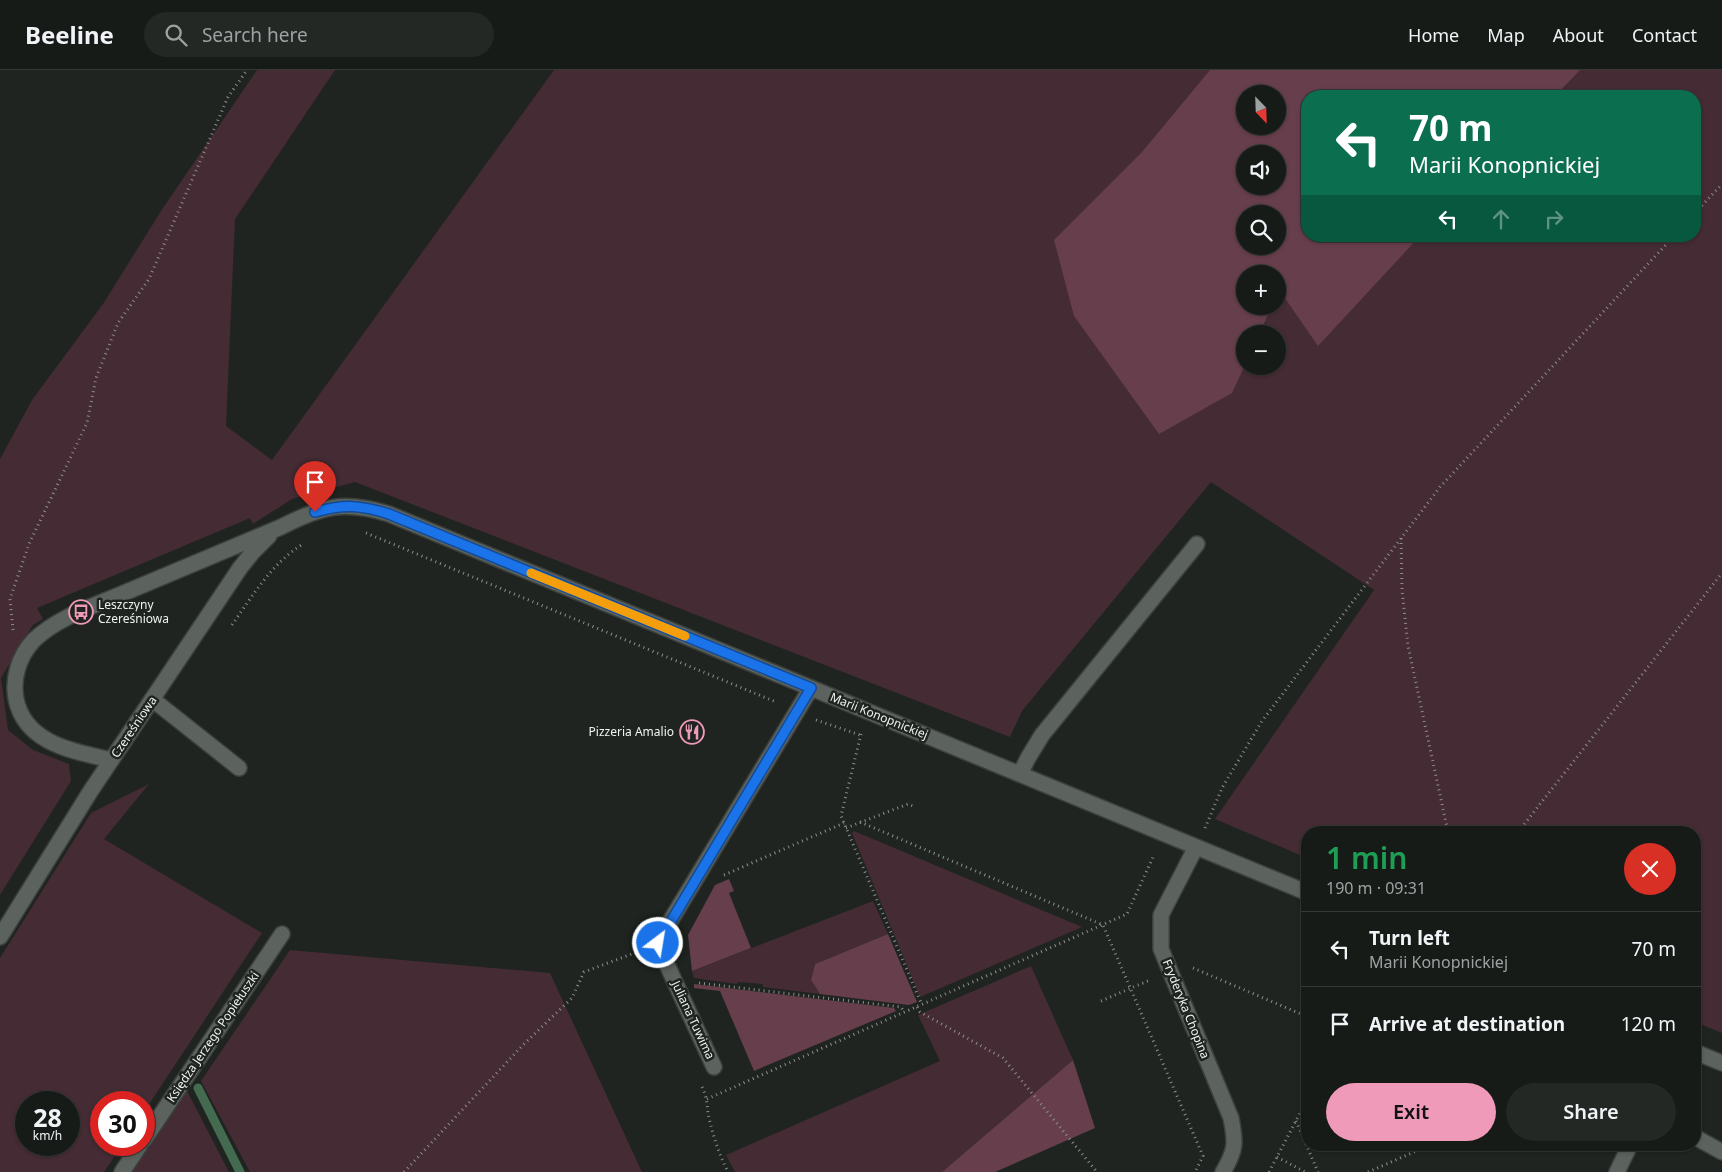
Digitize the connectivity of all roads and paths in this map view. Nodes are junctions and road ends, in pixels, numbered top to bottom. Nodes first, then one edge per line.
1 (247, 70) edge
2 (1722, 184) edge
3 (1701, 207) edge
4 (1668, 242) edge
5 (281, 527) junction
6 (361, 532) dead end
7 (1401, 538) junction
8 (307, 541) dead end
9 (1197, 544) dead end
10 (1722, 573) edge
11 (231, 626) dead end
12 (17, 670) junction
13 (811, 688) junction
14 (757, 693) dead end
15 (152, 699) junction
16 (863, 726) dead end
17 (112, 760) junction
18 (239, 768) dead end
19 (1020, 774) junction
20 (913, 806) dead end
21 (860, 822) junction
22 (844, 824) junction
23 (1447, 826) edge
24 (1523, 826) edge
25 (846, 828) junction
26 (1196, 847) junction
27 (1154, 855) dead end
28 (721, 877) dead end
29 (1301, 889) edge
30 (1103, 924) junction
31 (282, 934) dead end
32 (0, 937) edge
33 (638, 952) dead end
34 (1170, 972) junction
35 (676, 985) junction
36 (1130, 988) junction
37 (1101, 1001) dead end
38 (922, 1005) junction
39 (917, 1007) junction
40 (904, 1012) junction
41 (1301, 1014) edge
42 (1701, 1054) edge
43 (1722, 1063) edge
44 (714, 1067) dead end
45 (707, 1099) dead end
46 (1301, 1111) edge
47 (1296, 1120) junction
48 (155, 1124) edge
49 (1301, 1132) edge
50 (1701, 1140) edge
51 (1309, 1151) edge
52 (1416, 1151) edge
53 (1627, 1151) edge
54 (1722, 1152) edge
55 (133, 1156) edge
56 (1277, 1157) junction
57 (122, 1172) edge
58 (404, 1172) edge
59 (1097, 1172) edge
60 (1195, 1172) edge
61 (1223, 1172) edge
62 (1269, 1172) edge
63 (1306, 1172) edge
64 (1318, 1172) edge
65 (1368, 1172) edge
66 (1616, 1172) edge

1 - 12 path
2 - 3 path
4 - 7 path
5 - 12 street
5 - 13 street, Marii Konopnickiej
5 - 15 street, Czereśniowa
6 - 14 path
7 - 23 path
7 - 26 path
8 - 11 path
9 - 19 street
10 - 24 path
12 - 17 street
13 - 19 street, Marii Konopnickiej
13 - 35 street, Juliana Tuwima
15 - 17 street, Czereśniowa
15 - 18 street
16 - 22 path
17 - 32 street, Czereśniowa
19 - 26 street, Marii Konopnickiej
20 - 21 path
21 - 25 path
21 - 30 path
22 - 25 path
22 - 28 path
25 - 38 path
26 - 29 street, Marii Konopnickiej
26 - 34 street, Fryderyka Chopina
27 - 30 path
30 - 36 path
30 - 38 path
31 - 48 street, Księdza Jerzego Popiełuszki
33 - 58 path
34 - 36 path
34 - 41 path
34 - 61 street, Fryderyka Chopina
35 - 40 path
35 - 44 street, Juliana Tuwima
36 - 37 path
36 - 60 path
38 - 39 path
39 - 40 path
39 - 59 path
40 - 45 path
42 - 43 street
46 - 47 path
47 - 49 path
47 - 56 path
50 - 54 street
51 - 64 path
52 - 65 path
53 - 66 street
55 - 57 street
56 - 62 path
56 - 63 path

